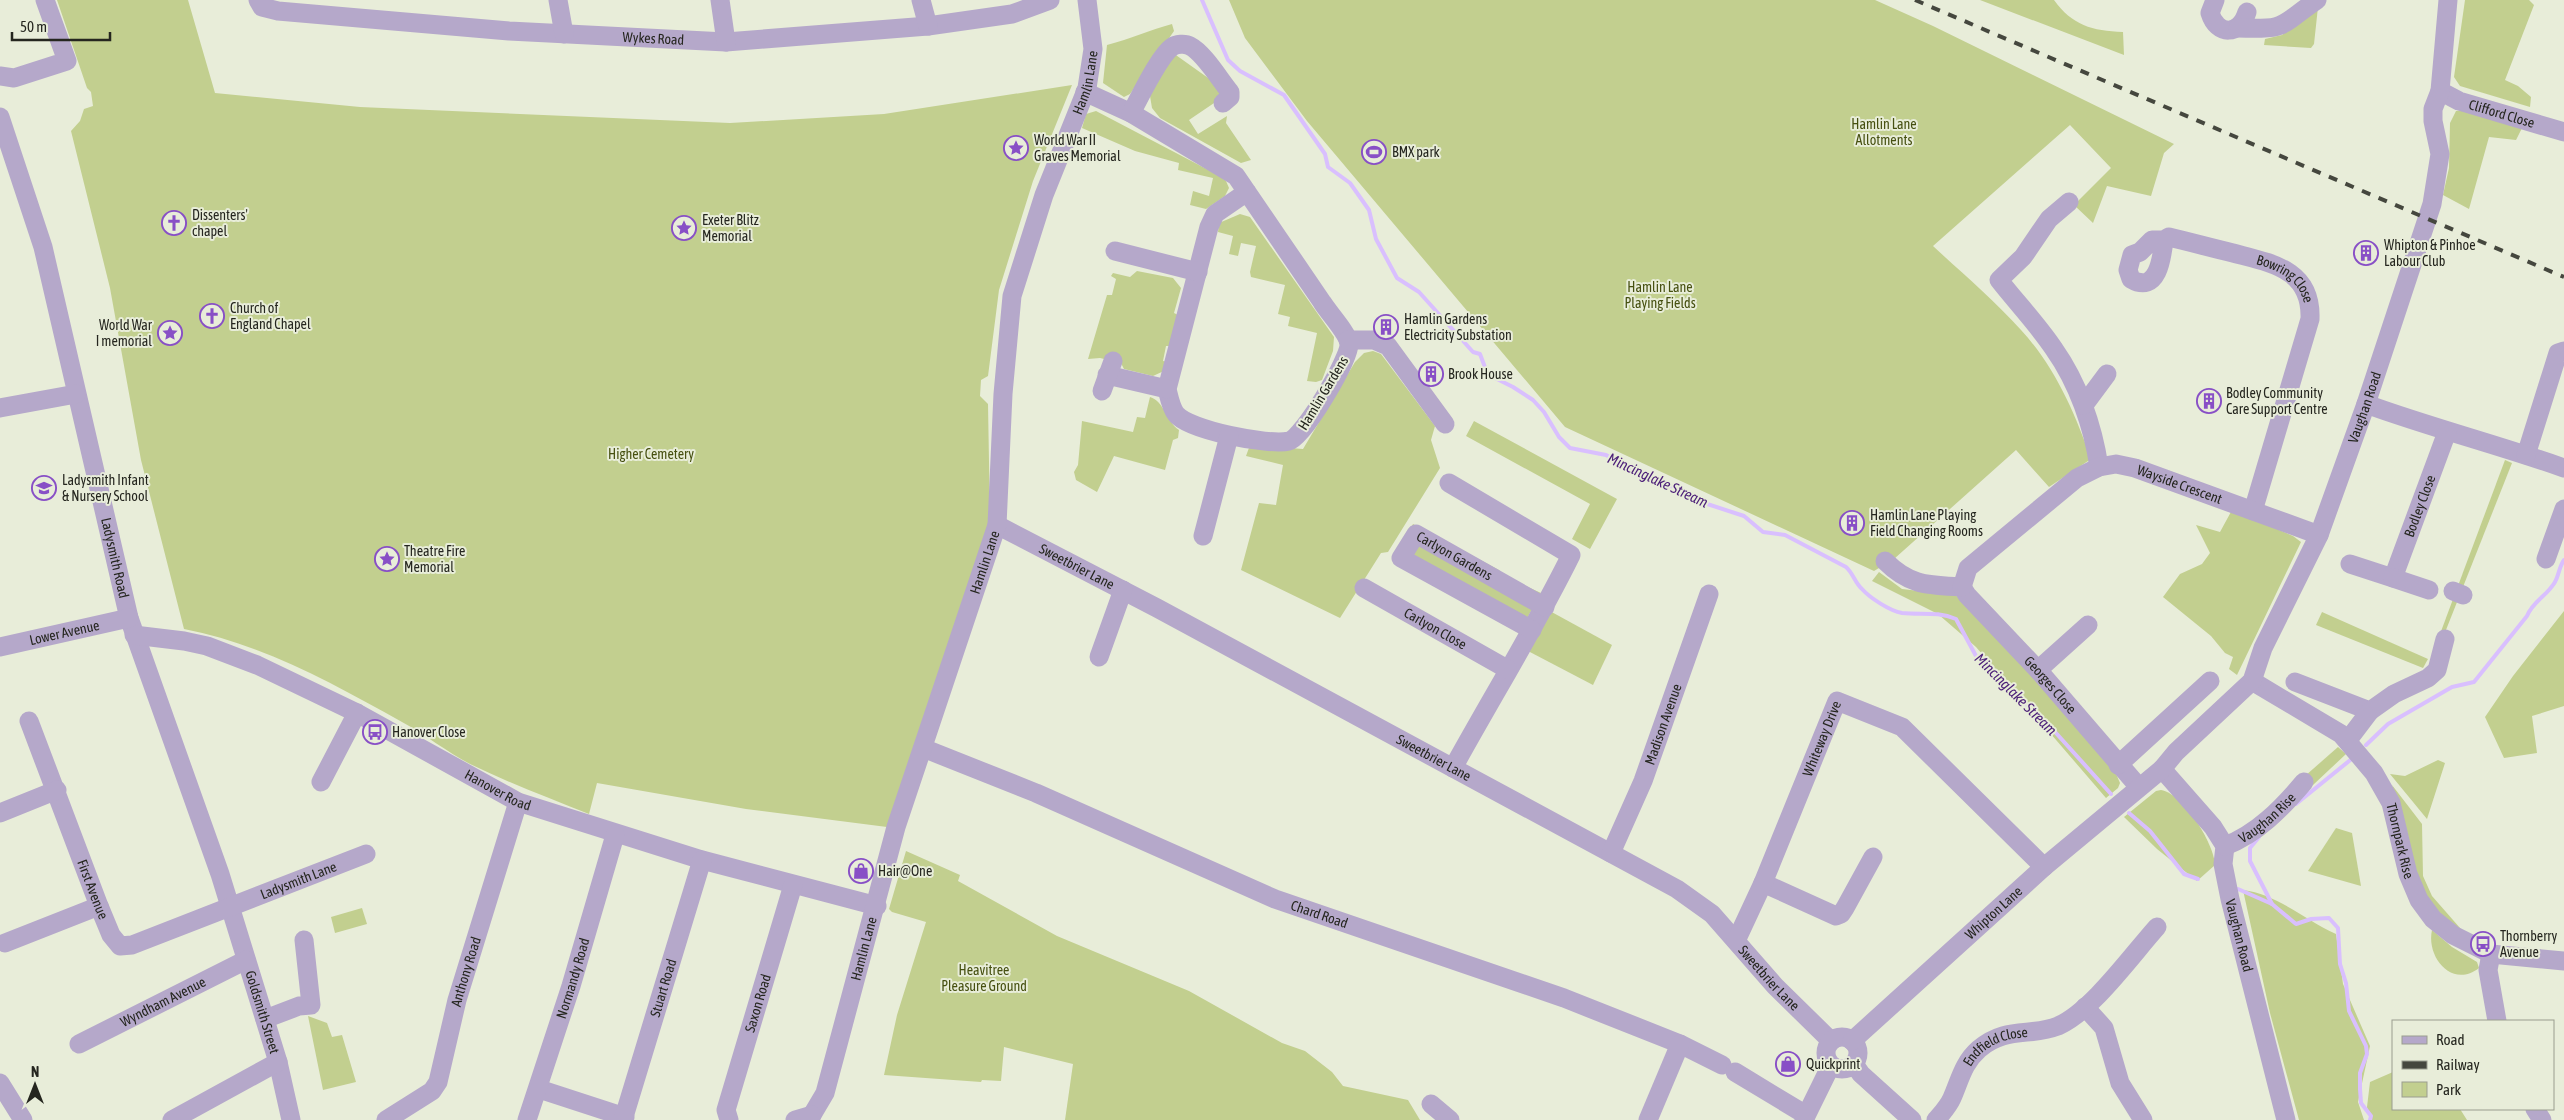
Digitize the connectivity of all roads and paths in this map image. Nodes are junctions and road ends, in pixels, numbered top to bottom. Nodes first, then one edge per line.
1 (45, 0) edge
2 (258, 0) edge
3 (558, 0) edge
4 (720, 0) edge
5 (921, 0) edge
6 (1050, 0) edge
7 (1086, 0) edge
8 (2215, 0) edge
9 (2317, 0) edge
10 (2448, 0) edge
11 (2242, 13) edge
12 (928, 26) junction
13 (564, 34) junction
14 (726, 42) junction
15 (0, 76) edge
16 (2440, 91) junction
17 (1085, 92) junction
18 (1223, 104) dead end
19 (1132, 113) junction
20 (0, 117) edge
21 (2564, 132) edge
22 (1247, 192) junction
23 (2069, 202) dead end
24 (2164, 240) dead end
25 (1115, 250) dead end
26 (1198, 272) junction
27 (1348, 340) junction
28 (2564, 351) edge
29 (2107, 374) dead end
30 (1107, 376) dead end
31 (1166, 389) junction
32 (76, 394) junction
33 (2366, 404) junction
34 (2084, 405) junction
35 (0, 408) edge
36 (1445, 424) dead end
37 (2447, 432) junction
38 (1229, 436) junction
39 (2526, 455) junction
40 (2099, 467) junction
41 (2564, 468) edge
42 (1449, 483) dead end
43 (2564, 508) edge
44 (2253, 511) junction
45 (997, 525) junction
46 (2319, 535) junction
47 (1203, 536) dead end
48 (2546, 558) dead end
49 (1885, 561) dead end
50 (2350, 564) dead end
51 (2393, 578) junction
52 (1962, 587) junction
53 (1364, 588) dead end
54 (1123, 590) junction
55 (2429, 590) dead end
56 (1709, 594) dead end
57 (1545, 607) junction
58 (2088, 626) dead end
59 (132, 627) junction
60 (1532, 630) junction
61 (2446, 639) dead end
62 (0, 647) edge
63 (1099, 657) dead end
64 (1508, 669) junction
65 (2038, 670) junction
66 (2210, 681) dead end
67 (2252, 681) junction
68 (2295, 682) dead end
69 (2370, 711) junction
70 (357, 713) junction
71 (29, 721) dead end
72 (2348, 740) junction
73 (923, 748) junction
74 (2118, 765) junction
75 (1453, 768) junction
76 (2162, 769) junction
77 (321, 782) dead end
78 (2304, 782) dead end
79 (2138, 786) junction
80 (57, 790) junction
81 (518, 802) junction
82 (0, 813) edge
83 (615, 835) junction
84 (2225, 846) junction
85 (1611, 853) junction
86 (366, 854) dead end
87 (1873, 857) dead end
88 (702, 860) junction
89 (2044, 866) junction
90 (1763, 883) junction
91 (792, 885) junction
92 (99, 906) junction
93 (229, 906) junction
94 (877, 906) junction
95 (2157, 927) dead end
96 (304, 940) dead end
97 (1736, 941) junction
98 (5, 943) dead end
99 (2491, 954) junction
100 (246, 960) junction
101 (2564, 961) edge
102 (2085, 1007) junction
103 (265, 1019) junction
104 (2498, 1020) edge
105 (1852, 1041) junction
106 (1831, 1042) junction
107 (79, 1044) dead end
108 (1680, 1044) junction
109 (278, 1062) junction
110 (1854, 1064) junction
111 (1831, 1065) junction
112 (0, 1083) edge
113 (538, 1089) junction
114 (1431, 1104) dead end
115 (624, 1118) edge
116 (1805, 1118) edge
117 (806, 1119) edge
118 (23, 1120) edge
119 (172, 1120) edge
120 (291, 1120) edge
121 (386, 1120) edge
122 (527, 1120) edge
123 (729, 1120) edge
124 (1450, 1120) edge
125 (1648, 1120) edge
126 (1912, 1120) edge
127 (1936, 1120) edge
128 (2143, 1120) edge
129 (2286, 1120) edge

1 - 15 street
2 - 13 street, Wykes Road
3 - 13 street
4 - 14 street
5 - 12 street
6 - 12 street, Wykes Road
7 - 17 street, Hamlin Lane
8 - 11 street
9 - 11 street
10 - 16 street, Vaughan Road
12 - 14 street, Wykes Road
13 - 14 street, Wykes Road
16 - 21 street, Clifford Close
16 - 33 street, Vaughan Road
17 - 19 street, Hamlin Gardens
17 - 45 street, Hamlin Lane
18 - 19 street
19 - 22 street, Hamlin Gardens
20 - 32 street, Ladysmith Road
22 - 26 street
22 - 27 street, Hamlin Gardens
23 - 34 street
24 - 44 street, Bowring Close
25 - 26 street
26 - 31 street
27 - 36 street, Hamlin Gardens
27 - 38 street, Hamlin Gardens
28 - 39 street
29 - 34 street
30 - 31 street
31 - 38 street, Hamlin Gardens
32 - 35 street
32 - 59 street, Ladysmith Road
33 - 37 street
33 - 46 street, Vaughan Road
34 - 40 street
37 - 39 street
37 - 51 street, Bodley Close
38 - 47 street
39 - 41 street
40 - 44 street, Wayside Crescent
40 - 52 street
42 - 57 street
43 - 48 street
44 - 46 street, Wayside Crescent
45 - 54 street, Sweetbrier Lane
45 - 73 street, Hamlin Lane
46 - 67 street, Vaughan Road
49 - 52 street
50 - 51 street
51 - 55 street
52 - 65 street, Georges Close
53 - 64 street, Carlyon Close
54 - 63 street
54 - 75 street, Sweetbrier Lane
56 - 85 street, Madison Avenue
57 - 60 street
57 - 60 street, Carlyon Gardens
58 - 65 street
59 - 62 street, Lower Avenue
59 - 70 street, Hanover Road
59 - 93 street, Ladysmith Road
60 - 64 street
61 - 69 street
64 - 75 street
65 - 74 street, Georges Close
66 - 74 street
67 - 72 street, Thornpark Rise
67 - 76 street, Vaughan Road
68 - 69 street
69 - 72 street
70 - 77 street
70 - 81 street, Hanover Road
71 - 80 street, First Avenue
72 - 99 street, Thornpark Rise
73 - 94 street, Hamlin Lane
73 - 108 street, Chard Road
74 - 79 street, Georges Close
75 - 85 street, Sweetbrier Lane
76 - 79 street, Vaughan Road
76 - 84 street
78 - 84 street, Vaughan Rise
79 - 89 street, Whipton Lane
80 - 82 street
80 - 92 street, First Avenue
81 - 83 street, Hanover Road
81 - 121 street, Anthony Road
83 - 88 street, Hanover Road
83 - 113 street, Normandy Road
84 - 129 street, Vaughan Road
85 - 97 street, Sweetbrier Lane
86 - 93 street, Ladysmith Lane
87 - 90 street
88 - 91 street, Hanover Road
88 - 115 street, Stuart Road
89 - 90 street, Whiteway Drive
89 - 105 street, Whipton Lane
90 - 97 street, Whiteway Drive
91 - 94 street, Hanover Road
91 - 123 street, Saxon Road
92 - 93 street, First Avenue
92 - 98 street
93 - 100 street, Goldsmith Street
94 - 117 street, Hamlin Lane
95 - 102 street, Endfield Close
96 - 103 street
97 - 106 street, Sweetbrier Lane
99 - 101 street, Thornpark Rise
99 - 104 street
100 - 103 street, Goldsmith Street
100 - 107 street, Wyndham Avenue
102 - 127 street, Endfield Close
102 - 128 street
103 - 109 street, Goldsmith Street
105 - 106 street
105 - 110 street
106 - 111 street
108 - 116 street, Chard Road
108 - 125 street
109 - 119 street
109 - 120 street, Goldsmith Street
110 - 111 street
110 - 126 street
111 - 116 street
112 - 118 street
113 - 115 street, Stuart Road
113 - 122 street, Normandy Road
114 - 124 street

